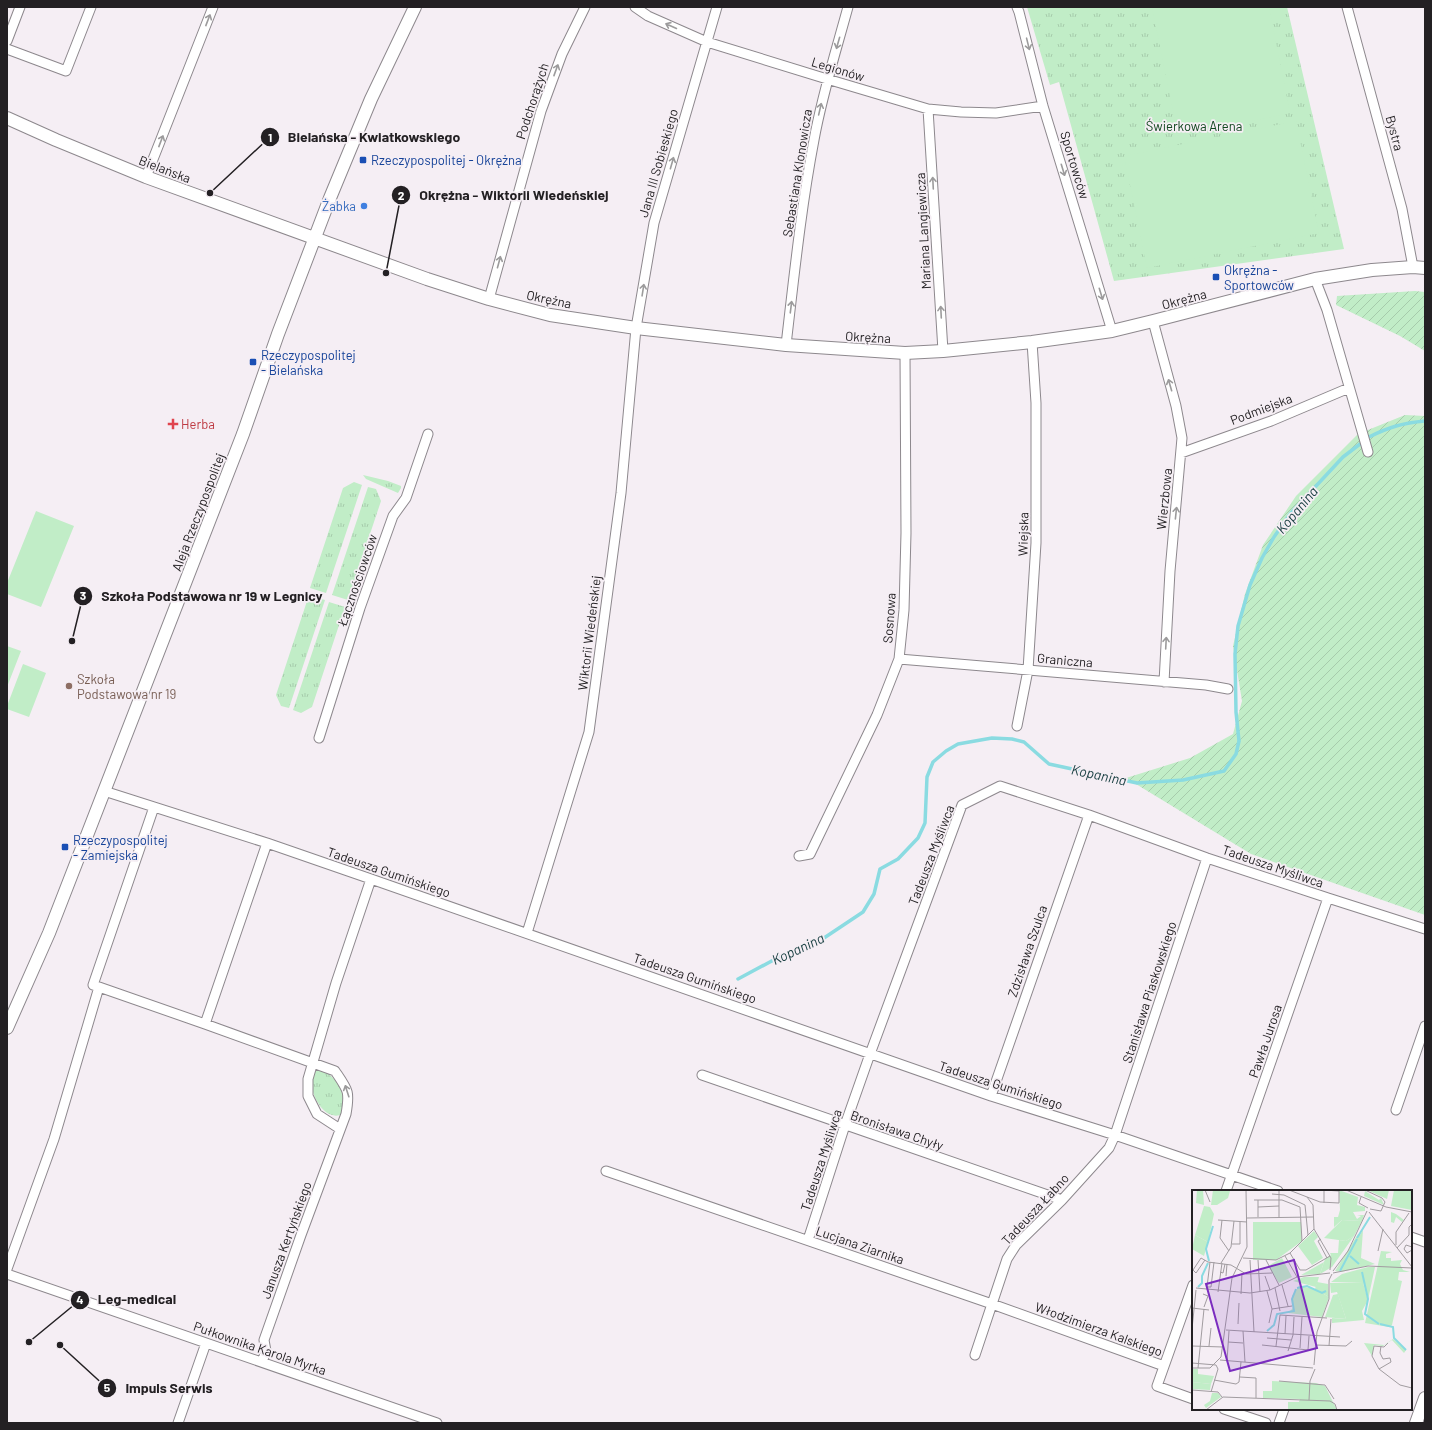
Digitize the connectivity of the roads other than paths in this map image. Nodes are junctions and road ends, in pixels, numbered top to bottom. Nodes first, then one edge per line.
1 (20, 7) edge
2 (91, 7) edge
3 (213, 7) edge
4 (415, 7) edge
5 (585, 7) edge
6 (635, 7) edge
7 (717, 7) edge
8 (848, 7) edge
9 (1017, 7) edge
10 (1346, 7) edge
11 (7, 41) edge
12 (707, 42) junction
13 (7, 49) edge
14 (827, 80) junction
15 (1044, 106) junction
16 (928, 109) junction
17 (7, 118) edge
18 (146, 177) junction
19 (315, 238) junction
20 (1419, 267) edge
21 (1315, 279) junction
22 (489, 299) junction
23 (1153, 321) junction
24 (636, 328) junction
25 (1112, 330) junction
26 (1032, 342) junction
27 (786, 346) junction
28 (943, 351) junction
29 (904, 353) junction
30 (1350, 388) junction
31 (428, 434) dead end
32 (1368, 452) dead end
33 (1181, 453) junction
34 (899, 659) junction
35 (1028, 670) junction
36 (1164, 682) junction
37 (1228, 689) dead end
38 (1017, 726) dead end
39 (319, 738) dead end
40 (104, 791) junction
41 (154, 807) junction
42 (1089, 815) junction
43 (267, 843) junction
44 (800, 856) dead end
45 (1207, 858) junction
46 (371, 878) junction
47 (1328, 898) junction
48 (1425, 929) edge
49 (527, 933) junction
50 (99, 987) junction
51 (205, 1024) junction
52 (1425, 1026) edge
53 (7, 1028) edge
54 (870, 1054) junction
55 (312, 1062) junction
56 (702, 1075) dead end
57 (991, 1096) junction
58 (1396, 1110) dead end
59 (845, 1125) junction
60 (340, 1129) junction
61 (1115, 1135) junction
62 (606, 1171) dead end
63 (1232, 1174) junction
64 (1226, 1190) edge
65 (1275, 1190) edge
66 (1062, 1200) junction
67 (1412, 1237) edge
68 (808, 1240) junction
69 (1425, 1242) edge
70 (7, 1269) edge
71 (7, 1274) edge
72 (1192, 1287) edge
73 (992, 1304) junction
74 (206, 1343) junction
75 (975, 1355) dead end
76 (262, 1362) junction
77 (1164, 1366) junction
78 (1425, 1398) edge
79 (1192, 1399) edge
80 (1227, 1410) edge
81 (1284, 1410) edge
82 (178, 1423) edge
83 (437, 1423) edge
84 (1266, 1423) edge
85 (1279, 1423) edge
86 (1416, 1423) edge

1 - 11 street
2 - 13 street
18 -> 3 street
4 - 19 street, Aleja Rzeczypospolitej
22 -> 5 street, Podchorążych
12 -> 6 street, Legionów
7 - 12 street, Jana III Sobieskiego
8 -> 14 street, Sebastiana Klonowicza
9 -> 15 street, Sportowców
10 - 20 street, Bystra
12 - 14 street, Legionów
24 -> 12 street, Jana III Sobieskiego
14 - 16 street, Legionów
27 -> 14 street, Sebastiana Klonowicza
15 - 16 street, Legionów
15 -> 25 street, Sportowców
28 -> 16 street, Mariana Langiewicza
17 - 18 street, Bielańska
18 - 19 street, Bielańska
19 - 22 street, Okrężna
19 - 40 street, Aleja Rzeczypospolitej
20 - 21 street, Okrężna
21 - 23 street, Okrężna
21 - 30 street
22 - 24 street, Okrężna
23 - 25 street, Okrężna
33 -> 23 street, Wierzbowa
24 - 27 street, Okrężna
24 - 49 street, Wiktorii Wiedeńskiej
25 - 26 street, Okrężna
26 - 28 street, Okrężna
26 - 35 street, Wiejska
27 - 29 street, Okrężna
28 - 29 street, Okrężna
29 - 34 street, Sosnowa
30 - 32 street
30 - 33 street, Podmiejska
31 - 39 street, Łącznościowców
36 -> 33 street, Wierzbowa
34 - 35 street, Graniczna
34 - 44 street, Sosnowa
35 - 36 street, Graniczna
35 - 38 street, Wiejska
36 - 37 street, Graniczna
40 - 41 street, Tadeusza Gumińskiego
40 - 53 street, Aleja Rzeczypospolitej
41 - 43 street, Tadeusza Gumińskiego
41 - 50 street
42 - 45 street, Tadeusza Myśliwca
42 - 54 street, Tadeusza Myśliwca
42 - 57 street, Zdzisława Szulca
43 - 46 street, Tadeusza Gumińskiego
43 - 51 street
45 - 47 street, Tadeusza Myśliwca
45 - 61 street, Stanisława Piaskowskiego
46 - 49 street, Tadeusza Gumińskiego
46 - 55 street
47 - 48 street, Tadeusza Myśliwca
47 - 63 street, Pawła Jurosa
49 - 54 street, Tadeusza Gumińskiego
50 - 51 street, Janusza Kertyńskiego
50 - 70 street
51 - 55 street, Janusza Kertyńskiego
52 - 58 street
54 - 57 street, Tadeusza Gumińskiego
54 - 59 street, Tadeusza Myśliwca
55 - 60 street
60 -> 55 street, Janusza Kertyńskiego
56 - 59 street, Bronisława Chyły
57 - 61 street, Tadeusza Gumińskiego
59 - 66 street, Bronisława Chyły
59 - 68 street, Tadeusza Myśliwca
60 - 76 street, Janusza Kertyńskiego
61 - 63 street, Tadeusza Gumińskiego
61 - 66 street, Tadeusza Łabno
62 - 68 street, Lucjana Ziarnika
63 - 64 street, Pawła Jurosa
63 - 65 street, Tadeusza Gumińskiego
66 - 73 street, Tadeusza Łabno
67 - 69 street
68 - 73 street, Lucjana Ziarnika
71 - 74 street, Pułkownika Karola Myrka
72 - 77 street
73 - 75 street, Tadeusza Łabno
73 - 77 street, Włodzimierza Kalskiego
74 - 76 street, Pułkownika Karola Myrka
74 - 82 street
76 - 83 street, Pułkownika Karola Myrka
77 - 79 street, Włodzimierza Kalskiego
78 - 86 street
80 - 84 street
81 - 85 street

